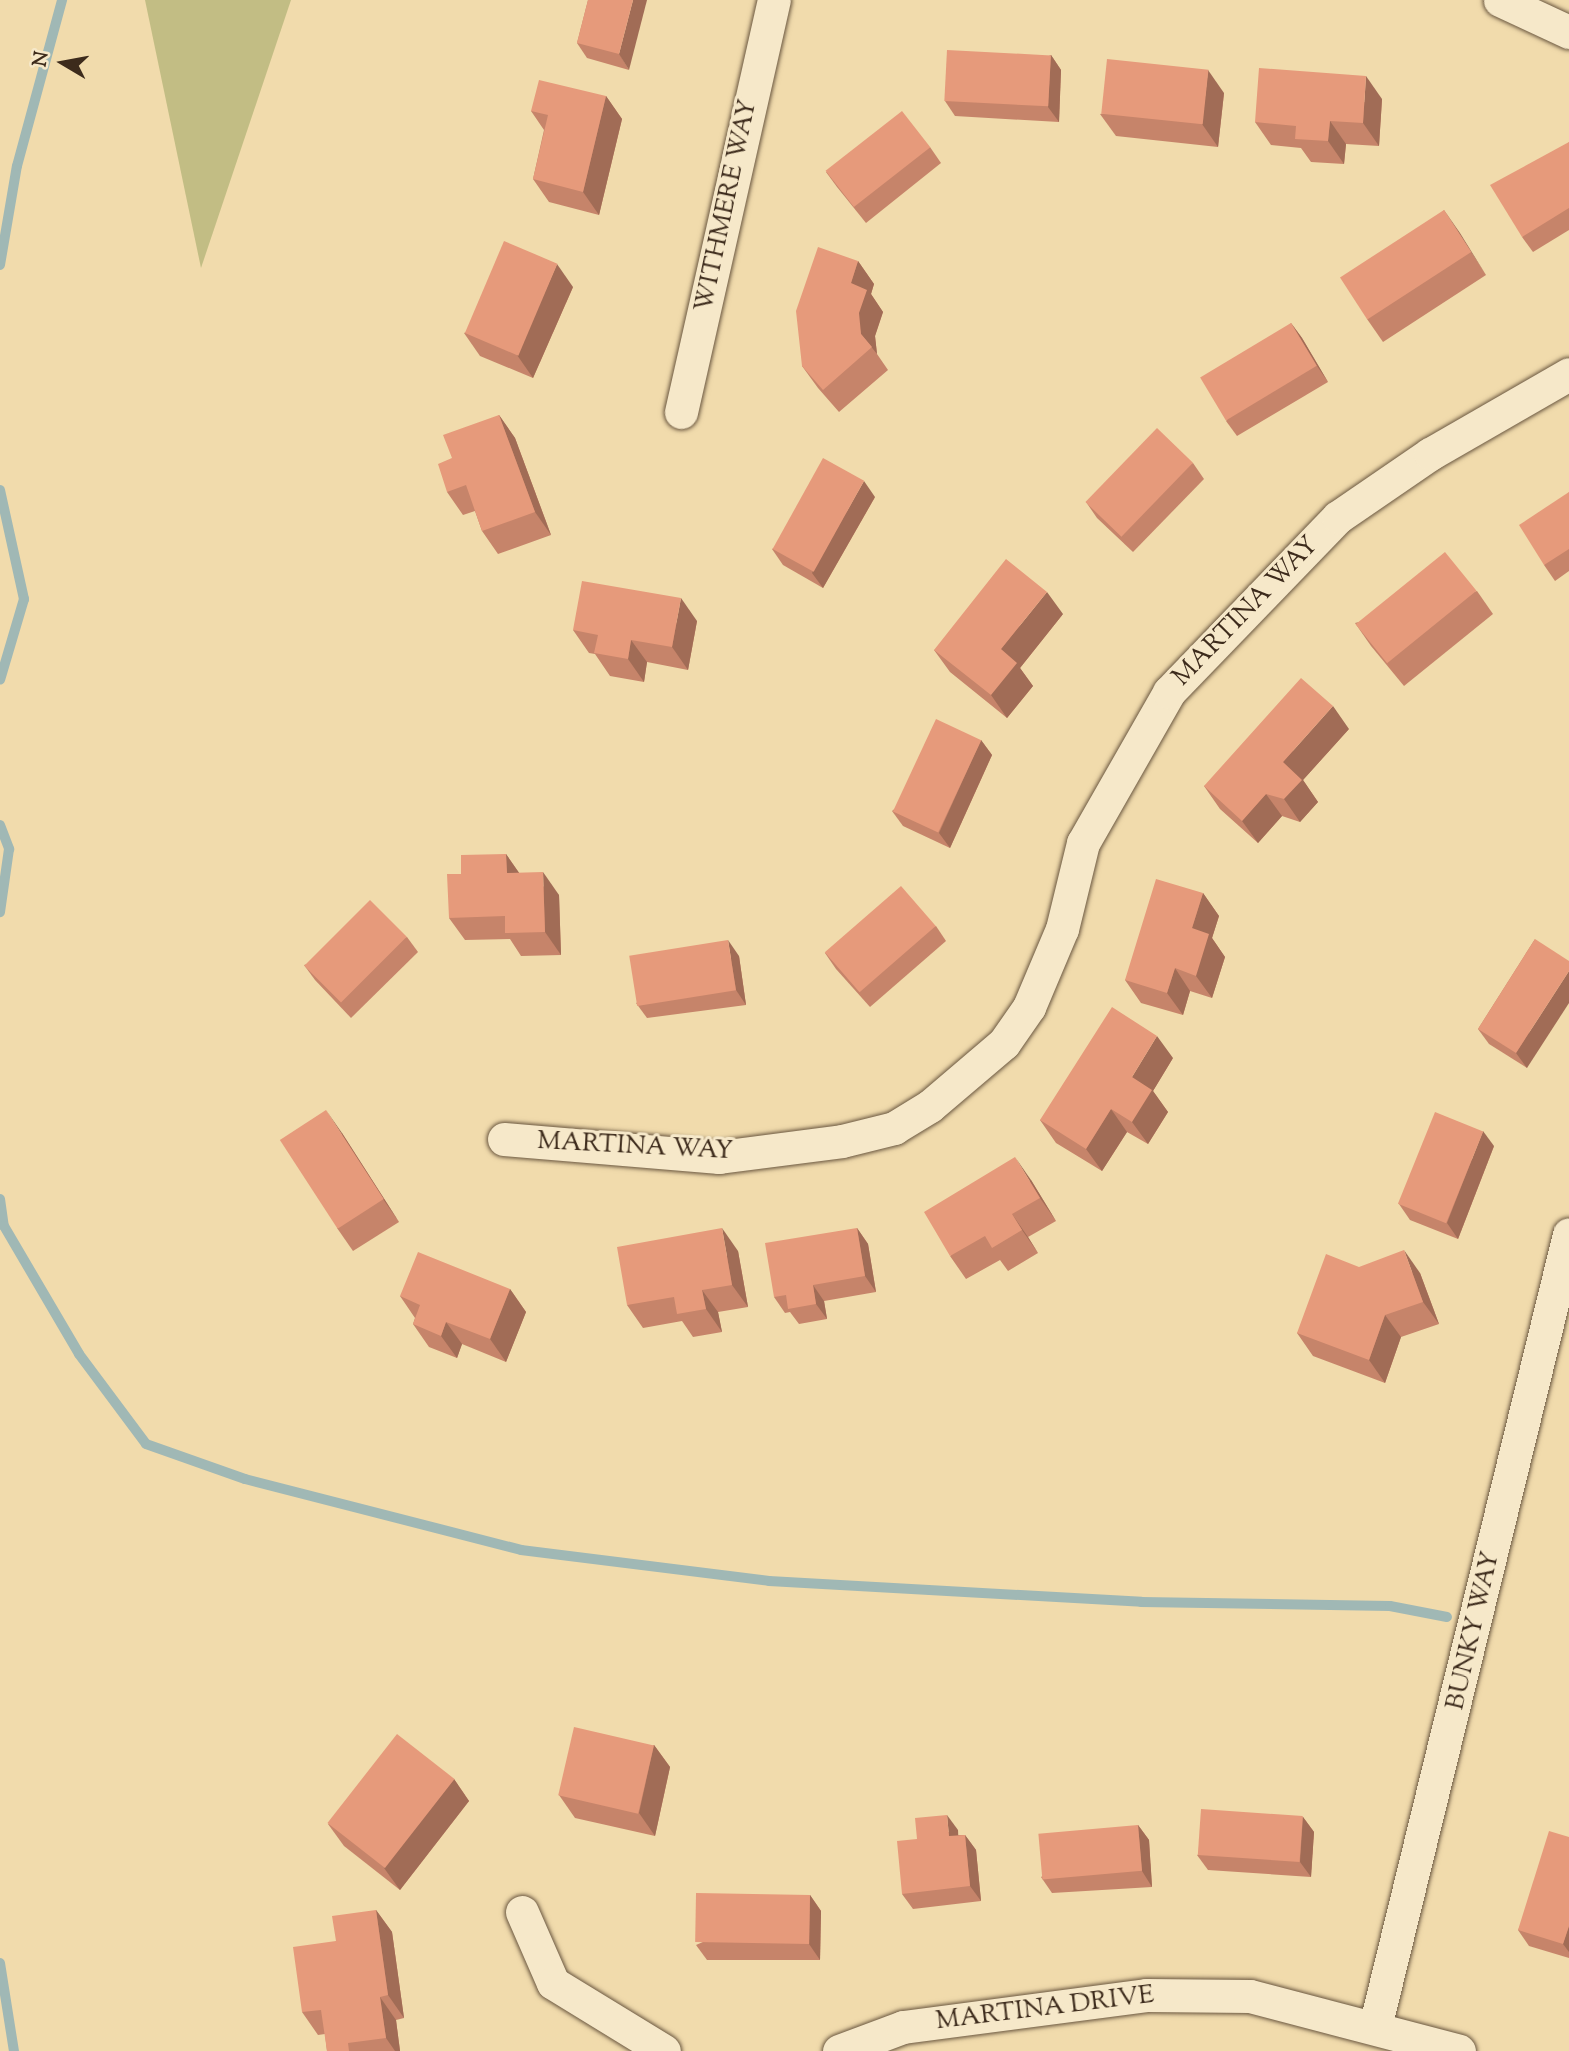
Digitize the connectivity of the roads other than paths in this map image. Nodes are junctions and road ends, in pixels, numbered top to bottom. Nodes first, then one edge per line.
1 (774, 0) edge
2 (1500, 0) edge
3 (1569, 32) edge
4 (1569, 374) edge
5 (681, 412) dead end
6 (504, 1139) dead end
7 (1569, 1234) edge
8 (522, 1912) dead end
9 (1375, 2027) junction
10 (664, 2051) edge
11 (839, 2051) edge
12 (1459, 2051) edge

1 - 5 street, WITHMERE WAY
2 - 3 street
4 - 6 street, MARTINA WAY
7 - 9 street, BUNKY WAY
8 - 10 street
9 - 11 street, MARTINA DRIVE
9 - 12 street, MARTINA DRIVE

